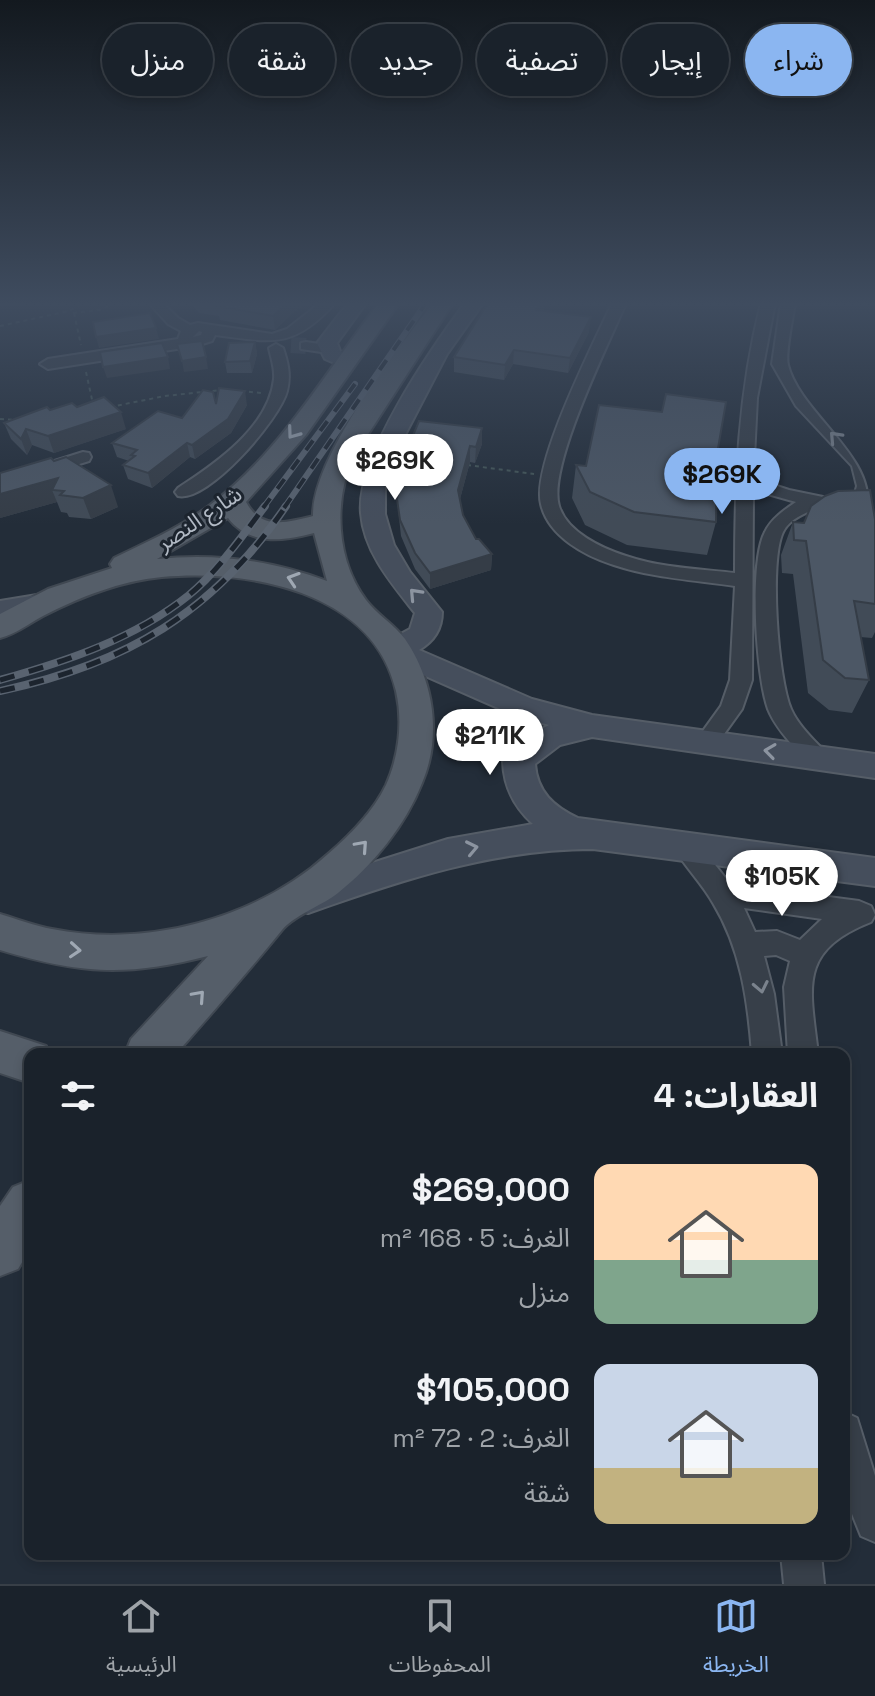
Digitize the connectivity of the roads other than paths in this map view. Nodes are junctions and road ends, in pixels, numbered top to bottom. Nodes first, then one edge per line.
1 (282, 377) edge
2 (323, 377) edge
3 (390, 377) edge
4 (425, 377) edge
5 (586, 377) edge
6 (751, 377) edge
7 (787, 377) edge
8 (83, 457) dead end
9 (743, 480) junction
10 (0, 484) edge
11 (184, 492) dead end
12 (232, 501) junction
13 (810, 501) junction
14 (854, 504) edge
15 (326, 521) junction
16 (744, 581) junction
17 (57, 596) junction
18 (356, 609) junction
19 (0, 610) edge
20 (0, 628) edge
21 (397, 651) junction
22 (592, 726) junction
23 (706, 742) junction
24 (817, 758) junction
25 (875, 766) edge
26 (593, 835) junction
27 (686, 846) junction
28 (875, 872) edge
29 (723, 894) junction
30 (282, 909) junction
31 (869, 914) edge
32 (0, 932) edge
33 (749, 945) junction
34 (805, 954) junction
35 (153, 1048) edge
36 (767, 1048) edge
37 (802, 1048) edge
38 (0, 1052) edge
39 (24, 1059) edge
40 (24, 1213) edge
41 (0, 1251) edge
42 (850, 1454) edge
43 (875, 1522) edge
44 (802, 1560) edge
45 (804, 1584) edge

1 - 11 street
2 -> 12 main road, شارع النصر
3 - 15 main road
21 -> 4 street
5 - 16 street
6 - 9 street
14 -> 7 street
8 - 10 street
9 - 13 street
9 - 16 street
12 - 15 main road
12 - 17 main road, شارع النصر
13 - 14 street
13 - 24 street
15 - 18 main road
16 - 23 street
18 -> 17 main road
17 - 19 street
17 - 20 main road
18 - 21 main road
21 - 22 street
30 -> 21 main road
22 - 23 street
22 - 26 street
24 -> 23 street
24 - 25 street
26 - 27 street
30 -> 26 street
27 - 28 street
27 - 29 street
29 - 31 street
29 - 33 street
32 -> 30 main road
35 -> 30 main road
31 - 34 street
33 - 34 street
33 -> 36 street
34 - 37 street
38 - 39 main road
40 - 41 main road
42 - 43 street
44 - 45 street

